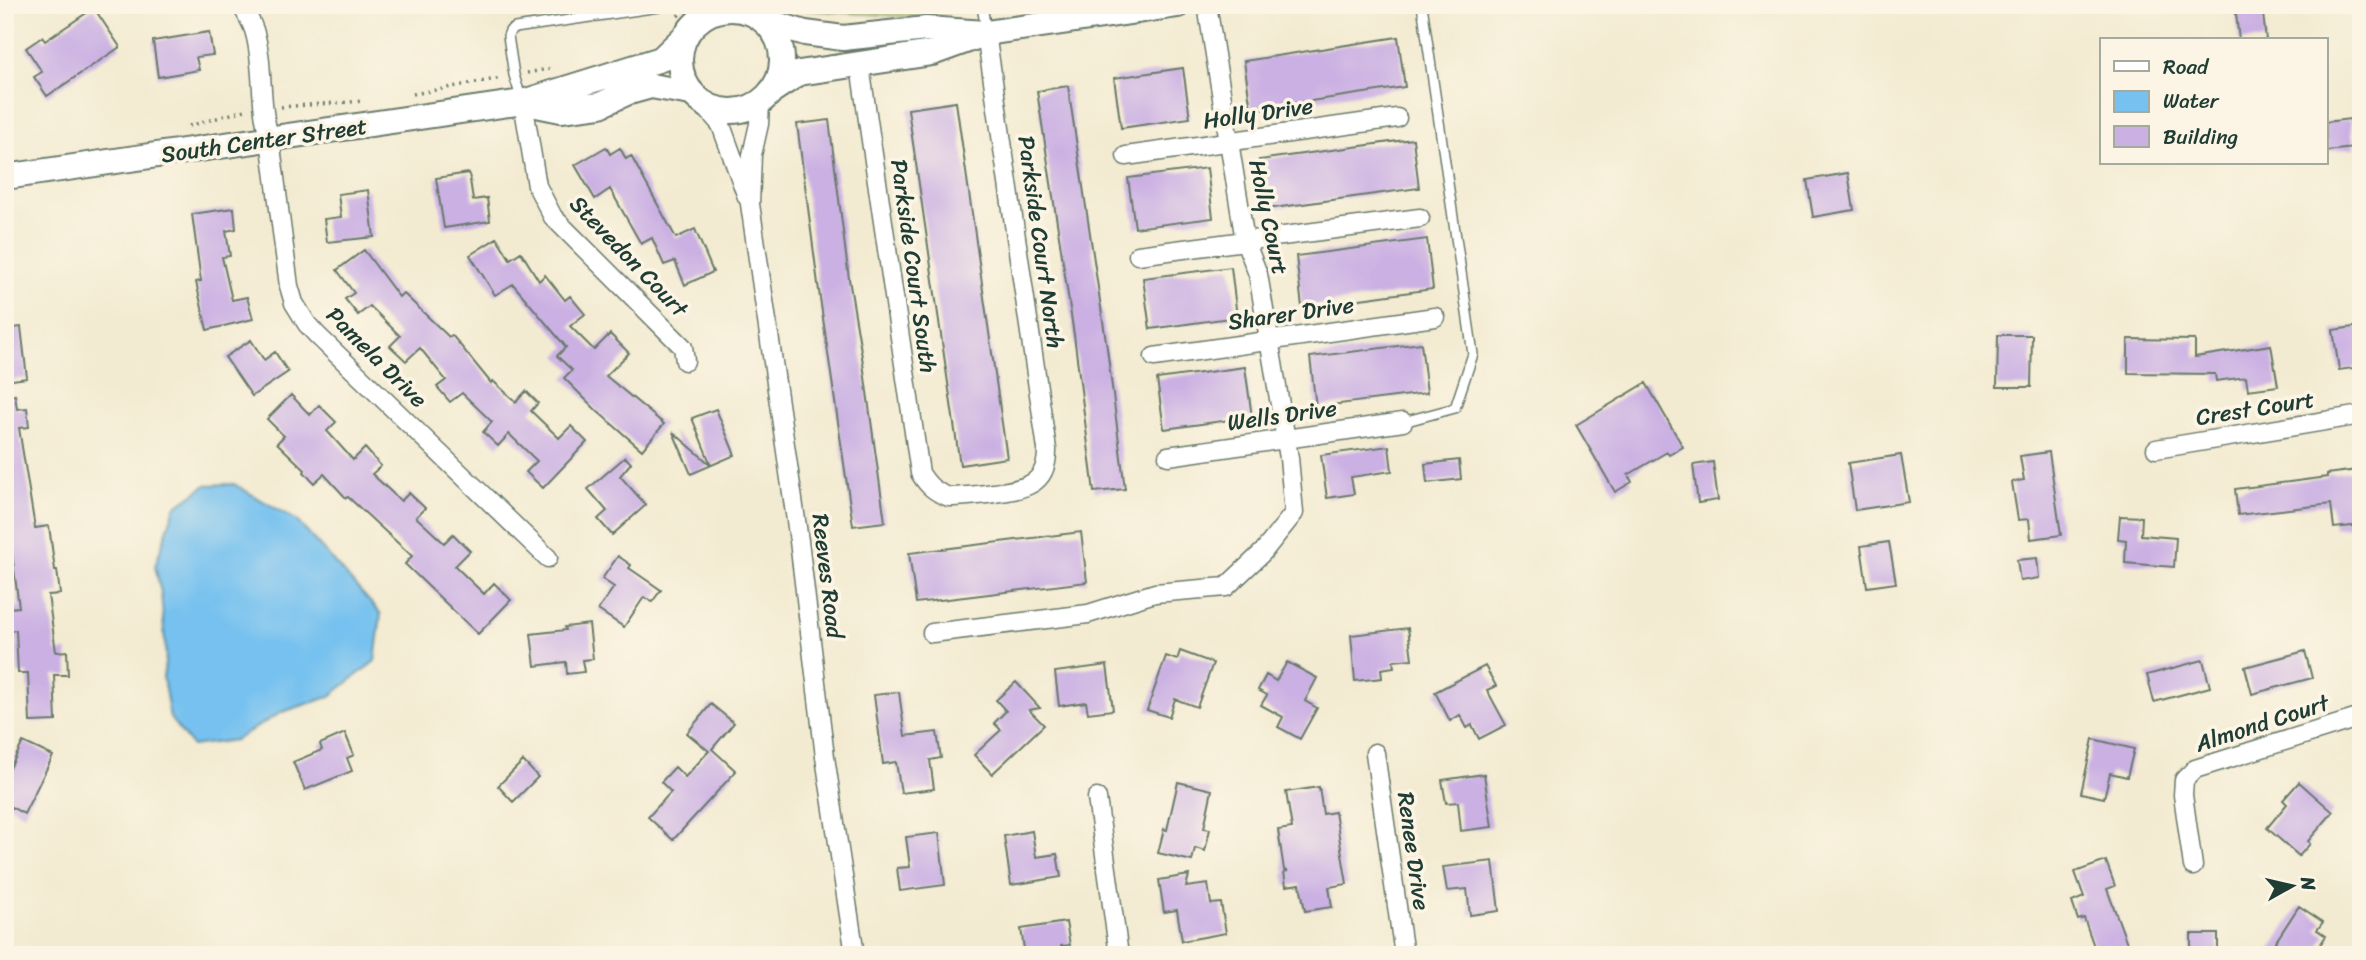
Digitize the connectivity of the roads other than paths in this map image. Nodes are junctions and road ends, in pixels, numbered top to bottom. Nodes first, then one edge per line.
1 (242, 5) edge
2 (982, 5) edge
3 (1178, 5) edge
4 (1207, 5) edge
5 (1422, 5) edge
6 (659, 7) dead end
7 (763, 20) junction
8 (681, 26) junction
9 (986, 33) junction
10 (860, 66) junction
11 (766, 96) junction
12 (697, 98) junction
13 (523, 102) junction
14 (1398, 118) dead end
15 (270, 139) junction
16 (1229, 142) junction
17 (1126, 156) dead end
18 (5, 177) edge
19 (750, 204) junction
20 (1420, 218) dead end
21 (1245, 241) junction
22 (1138, 255) dead end
23 (1435, 317) dead end
24 (1268, 341) junction
25 (1153, 357) dead end
26 (685, 361) dead end
27 (2361, 415) edge
28 (1403, 422) joint
29 (1285, 440) junction
30 (2156, 449) dead end
31 (1168, 456) dead end
32 (920, 473) joint
33 (548, 558) dead end
34 (932, 632) dead end
35 (2361, 717) edge
36 (1376, 753) dead end
37 (1097, 798) dead end
38 (2193, 866) dead end
39 (1400, 954) edge
40 (855, 955) edge
41 (1119, 955) edge

1 - 15 street, Pamela Drive
2 - 9 lane
3 - 9 main road
4 - 16 street, Holly Court
5 - 28 lane
6 - 13 lane
7 - 8 main road
7 - 9 main road
7 - 11 main road
8 - 12 main road
8 - 13 main road, South Center Street
9 - 10 main road
9 - 32 street, Parkside Court North
10 - 11 main road
10 - 32 street, Parkside Court South
11 - 12 main road
11 - 19 street, Reeves Road
12 - 13 main road, South Center Street
12 - 19 street, Reeves Road
13 - 15 main road, South Center Street
13 - 26 street, Stevedon Court
14 - 16 street, Holly Drive
15 - 18 main road, South Center Street
15 - 33 street, Pamela Drive
16 - 17 street, Holly Drive
16 - 21 street, Holly Court
19 - 40 street, Reeves Road
20 - 21 street
21 - 22 street
21 - 24 street, Holly Court
23 - 24 street, Sharer Drive
24 - 25 street, Sharer Drive
24 - 29 street, Holly Court
27 - 30 street, Crest Court
28 - 29 street, Wells Drive
29 - 31 street, Wells Drive
29 - 34 street, Holly Court
35 - 38 street, Almond Court
36 - 39 street, Renee Drive
37 - 41 street

